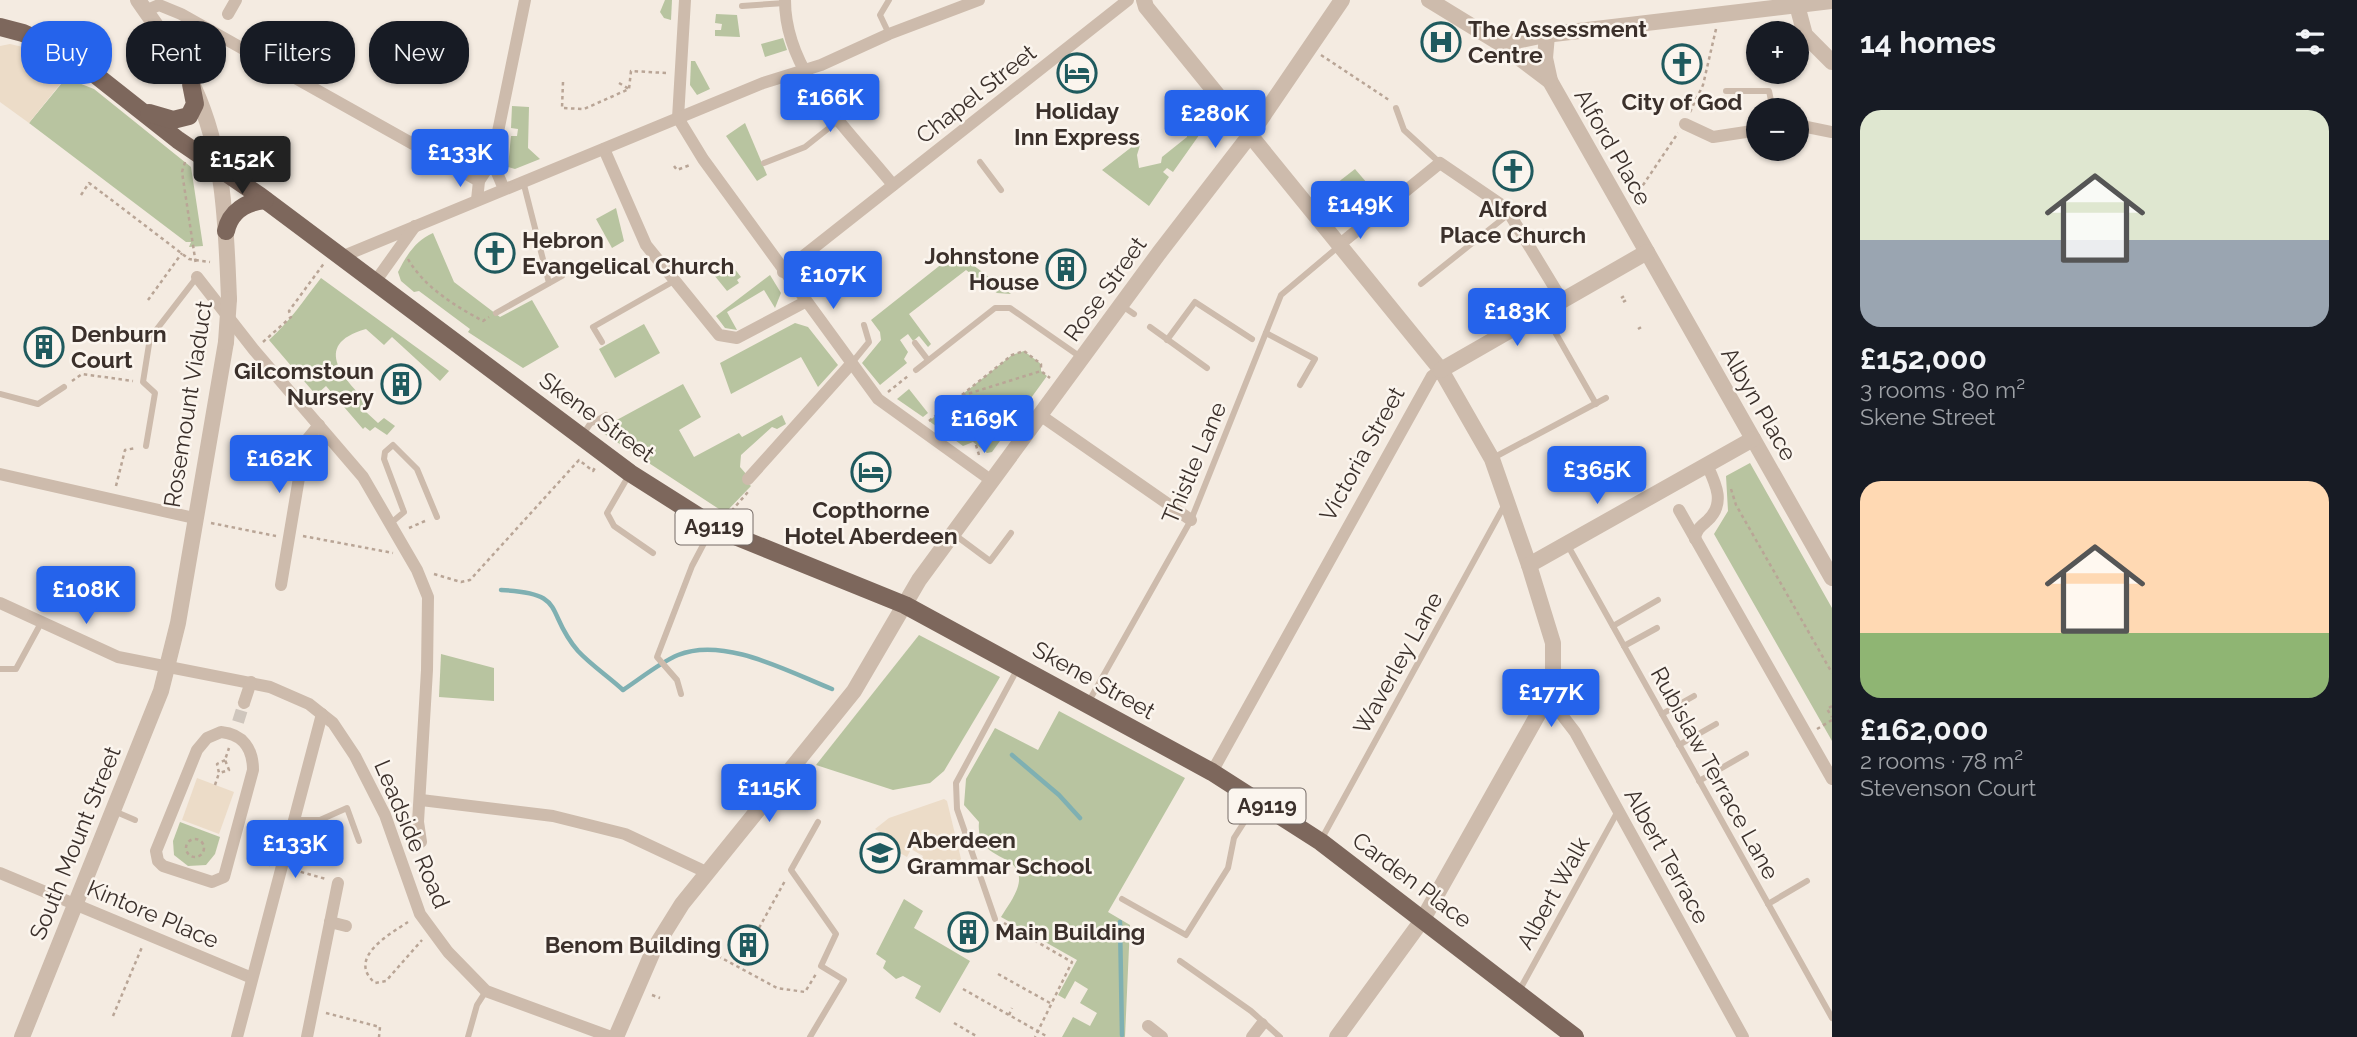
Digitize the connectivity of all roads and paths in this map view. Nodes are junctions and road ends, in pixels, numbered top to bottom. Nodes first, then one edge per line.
1 (236, 0) edge
2 (525, 0) edge
3 (685, 0) edge
4 (889, 0) edge
5 (979, 0) edge
6 (1342, 0) edge
7 (1429, 0) edge
8 (785, 1) edge
9 (1127, 1) edge
10 (1832, 1) edge
11 (1145, 4) edge
12 (142, 5) edge
13 (1797, 5) junction
14 (742, 6) dead end
15 (1741, 6) edge
16 (1719, 7) edge
17 (228, 14) dead end
18 (152, 21) edge
19 (0, 27) edge
20 (889, 34) junction
21 (1547, 35) junction
22 (1501, 44) junction
23 (1310, 48) junction
24 (1832, 62) edge
25 (802, 71) junction
26 (680, 74) junction
27 (1550, 81) junction
28 (563, 82) dead end
29 (619, 83) dead end
30 (191, 84) edge
31 (191, 84) edge
32 (629, 89) junction
33 (1726, 91) dead end
34 (1770, 98) edge
35 (134, 105) junction
36 (1395, 106) joint
37 (678, 118) junction
38 (840, 119) junction
39 (1685, 124) dead end
40 (1809, 127) edge
41 (1746, 132) edge
42 (1832, 132) edge
43 (1250, 135) junction
44 (604, 149) junction
45 (186, 159) dead end
46 (703, 159) junction
47 (492, 161) junction
48 (980, 162) dead end
49 (764, 163) dead end
50 (1440, 163) junction
51 (674, 166) dead end
52 (218, 167) junction
53 (479, 181) junction
54 (523, 181) junction
55 (893, 185) junction
56 (504, 189) junction
57 (1001, 190) dead end
58 (81, 195) dead end
59 (265, 200) junction
60 (477, 200) junction
61 (1510, 213) junction
62 (415, 226) junction
63 (226, 231) junction
64 (1339, 246) junction
65 (399, 249) junction
66 (1647, 252) junction
67 (182, 253) junction
68 (337, 254) junction
69 (210, 262) dead end
70 (783, 272) junction
71 (562, 276) dead end
72 (197, 277) junction
73 (674, 281) junction
74 (375, 282) junction
75 (549, 283) junction
76 (1421, 284) dead end
77 (1627, 297) dead end
78 (148, 300) dead end
79 (1562, 300) junction
80 (1622, 300) dead end
81 (805, 302) junction
82 (1543, 311) junction
83 (496, 313) joint
84 (864, 325) dead end
85 (1643, 326) dead end
86 (1150, 327) dead end
87 (1638, 329) dead end
88 (1266, 333) junction
89 (1252, 339) dead end
90 (1167, 340) junction
91 (602, 342) dead end
92 (915, 343) dead end
93 (254, 350) junction
94 (1082, 358) junction
95 (929, 360) junction
96 (851, 364) junction
97 (1207, 368) dead end
98 (916, 370) joint
99 (1441, 370) junction
100 (1041, 371) junction
101 (143, 382) junction
102 (1300, 385) dead end
103 (1061, 386) junction
104 (64, 387) joint
105 (0, 394) edge
106 (961, 396) junction
107 (1606, 398) dead end
108 (878, 399) junction
109 (1596, 404) junction
110 (606, 415) dead end
111 (1040, 415) junction
112 (319, 425) junction
113 (918, 429) junction
114 (581, 438) junction
115 (1753, 439) junction
116 (146, 446) joint
117 (603, 455) junction
118 (1492, 459) junction
119 (1707, 465) junction
120 (630, 473) junction
121 (0, 474) edge
122 (748, 479) joint
123 (992, 481) junction
124 (116, 485) dead end
125 (1730, 485) dead end
126 (1507, 501) junction
127 (1679, 510) dead end
128 (437, 517) dead end
129 (194, 518) junction
130 (1191, 520) junction
131 (425, 521) dead end
132 (394, 528) junction
133 (717, 528) junction
134 (1011, 533) dead end
135 (289, 534) junction
136 (954, 535) junction
137 (1695, 539) junction
138 (1567, 544) junction
139 (653, 553) dead end
140 (409, 555) junction
141 (1529, 565) junction
142 (417, 570) junction
143 (1832, 578) edge
144 (281, 585) dead end
145 (1658, 600) dead end
146 (0, 603) edge
147 (905, 605) junction
148 (41, 623) junction
149 (1613, 626) junction
150 (1657, 628) dead end
151 (1624, 646) junction
152 (167, 665) junction
153 (1019, 667) junction
154 (0, 668) edge
155 (1832, 673) edge
156 (251, 682) junction
157 (681, 694) dead end
158 (1694, 696) dead end
159 (1545, 702) junction
160 (244, 703) tunnel mouth
161 (1088, 705) junction
162 (1832, 706) edge
163 (322, 714) junction
164 (1662, 714) junction
165 (1832, 717) edge
166 (1716, 724) dead end
167 (1679, 745) junction
168 (1746, 754) dead end
169 (1212, 772) junction
170 (219, 773) dead end
171 (1832, 779) edge
172 (1699, 781) junction
173 (215, 785) dead end
174 (421, 800) junction
175 (1258, 800) junction
176 (113, 811) junction
177 (1618, 811) junction
178 (135, 820) dead end
179 (296, 820) junction
180 (818, 822) dead end
181 (159, 829) joint
182 (359, 841) dead end
183 (421, 842) dead end
184 (1321, 842) junction
185 (200, 856) joint
186 (281, 868) junction
187 (791, 870) junction
188 (706, 872) junction
189 (0, 873) edge
190 (1807, 881) dead end
191 (338, 883) joint
192 (1122, 899) dead end
193 (75, 904) junction
194 (1768, 904) junction
195 (420, 914) junction
196 (995, 919) joint
197 (1423, 919) junction
198 (330, 922) junction
199 (346, 926) dead end
200 (667, 928) junction
201 (759, 928) dead end
202 (431, 929) junction
203 (147, 934) junction
204 (1181, 961) dead end
205 (821, 966) junction
206 (998, 974) dead end
207 (252, 978) junction
208 (963, 989) dead end
209 (486, 991) junction
210 (1041, 992) dead end
211 (1518, 993) junction
212 (1038, 997) junction
213 (1050, 1003) junction
214 (313, 1008) junction
215 (1012, 1008) dead end
216 (1009, 1014) junction
217 (113, 1016) dead end
218 (1832, 1018) edge
219 (954, 1023) dead end
220 (1262, 1024) junction
221 (1148, 1026) dead end
222 (1038, 1031) junction
223 (971, 1035) edge
224 (22, 1037) edge
225 (237, 1037) edge
226 (307, 1037) edge
227 (379, 1037) edge
228 (468, 1037) edge
229 (614, 1037) edge
230 (810, 1037) edge
231 (978, 1037) edge
232 (1035, 1037) edge
233 (1048, 1037) edge
234 (1162, 1037) edge
235 (1252, 1037) edge
236 (1280, 1037) edge
237 (1337, 1037) edge
238 (1575, 1037) edge
239 (1743, 1037) edge

1 - 17 street
2 - 47 street
3 - 26 street
4 - 20 lane
5 - 20 street
6 - 23 street, Rose Street
7 - 22 street, Alford Place
8 - 14 lane
8 - 25 street
9 - 11 street
9 - 55 street, Chapel Street
10 - 13 street
11 - 43 street
12 - 18 street, Rosemount Viaduct
12 - 53 street
13 - 15 street
13 - 24 street
15 - 16 street
16 - 21 street
19 - 35 main road, Skene Street / A9119
20 - 25 street
21 - 22 street
21 - 27 street
22 - 27 street, Alford Place
23 - 36 path
23 - 43 street, Rose Street
25 - 37 street
25 - 38 street
26 - 32 path
26 - 37 street
27 - 66 street, Alford Place
28 - 32 path
29 - 32 path
30 - 35 main road
31 - 52 street, Rosemount Viaduct
33 - 34 lane
35 - 52 main road, Skene Street / A9119
36 - 50 lane
37 - 44 street
37 - 46 street
38 - 49 lane
38 - 55 street
39 - 41 street
40 - 42 street
43 - 64 street
43 - 94 street, Rose Street
44 - 54 street
44 - 73 street
45 - 72 path
46 - 51 path
46 - 70 street
47 - 53 street
47 - 56 street
48 - 57 lane
50 - 61 street
50 - 64 street
52 - 59 main road, Skene Street / A9119
52 - 63 street, Rosemount Viaduct
53 - 60 street
54 - 56 street
54 - 75 lane
55 - 70 street, Chapel Street
56 - 60 street
58 - 67 path, bridge
59 - 63 main road
59 - 68 main road, Skene Street / A9119
60 - 62 street
61 - 76 lane
61 - 79 street
62 - 65 street
62 - 68 street
63 - 129 street, Rosemount Viaduct, bridge
64 - 88 lane, Thistle Lane
64 - 99 street
65 - 74 street
65 - 83 path
66 - 79 street, Victoria Street
66 - 115 street, Albyn Place
67 - 69 path, bridge
67 - 78 path
68 - 74 main road, Skene Street / A9119
68 - 93 path
70 - 81 street
71 - 75 lane
72 - 93 street
72 - 101 lane
73 - 81 street
73 - 91 lane
74 - 114 main road, Skene Street / A9119
75 - 83 lane
77 - 80 path
79 - 82 street, Victoria Street
81 - 96 street
82 - 99 street, Victoria Street
82 - 109 lane
84 - 96 lane
85 - 87 path
86 - 90 lane
88 - 102 lane
88 - 130 lane, Thistle Lane
89 - 90 lane
90 - 97 lane
92 - 95 lane
93 - 112 street
94 - 95 lane
94 - 103 street, Rose Street
95 - 98 lane
96 - 108 street
96 - 122 street
98 - 108 path
99 - 118 street
99 - 169 street, Victoria Street
100 - 103 path
100 - 106 path
100 - 106 path
101 - 104 path
101 - 116 lane
103 - 111 street, Rose Street
104 - 105 lane
106 - 113 path
106 - 123 path
107 - 109 lane
108 - 113 street
109 - 118 lane
110 - 114 lane
111 - 123 street, Rose Street
111 - 130 street
112 - 132 street
112 - 135 street
113 - 123 street
114 - 117 main road, Skene Street / A9119
115 - 119 street
115 - 143 street, Albyn Place
116 - 124 path
117 - 120 main road, Skene Street / A9119
117 - 142 path
118 - 126 street
119 - 137 street
119 - 138 street
120 - 133 main road, Skene Street / A9119
120 - 139 lane
121 - 129 street
122 - 133 path
123 - 136 street, Rose Street
125 - 155 path
126 - 141 street
126 - 184 lane, Waverley Lane
127 - 137 street
128 - 132 lane
129 - 135 path
129 - 152 street, Rosemount Viaduct
130 - 161 lane, Thistle Lane
131 - 132 path
132 - 140 street
133 - 147 main road, Skene Street / A9119
133 - 157 lane
134 - 136 lane
135 - 140 path
135 - 144 street
136 - 147 street, Rose Street
137 - 171 street
138 - 141 street
138 - 149 lane, Rubislaw Terrace Lane
140 - 142 street
141 - 159 street
142 - 174 street
145 - 149 lane
146 - 148 street, Leadside Road
147 - 153 main road, Skene Street / A9119
147 - 188 street, Rose Street
148 - 152 street, Leadside Road
148 - 154 lane
149 - 151 lane, Rubislaw Terrace Lane
150 - 151 lane
151 - 164 lane, Rubislaw Terrace Lane
152 - 156 street, Leadside Road
152 - 176 street, South Mount Street
153 - 161 main road, Skene Street / A9119
153 - 196 lane
156 - 160 street
156 - 163 street, Leadside Road
158 - 164 lane
159 - 177 street, Albert Terrace
159 - 197 street
161 - 169 main road, Skene Street / A9119
162 - 165 path
163 - 179 street
163 - 195 street, Leadside Road
164 - 167 lane, Rubislaw Terrace Lane
166 - 167 lane
167 - 172 lane, Rubislaw Terrace Lane
168 - 172 lane
169 - 175 main road, Carden Place / A9119
170 - 173 path
172 - 194 lane, Rubislaw Terrace Lane
174 - 183 street
174 - 188 street
175 - 184 main road, Carden Place / A9119
175 - 192 lane
176 - 178 lane
176 - 193 street, South Mount Street
177 - 211 lane, Albert Walk
177 - 239 street, Albert Terrace
179 - 182 lane
179 - 186 street
180 - 187 lane
181 - 181 street
184 - 197 main road, Carden Place / A9119
185 - 185 path
186 - 191 path
186 - 207 street
187 - 201 path
187 - 205 lane
188 - 200 street, Rose Street
189 - 193 street, Kintore Place
190 - 194 lane
191 - 198 street
193 - 203 street, Kintore Place
193 - 224 street, South Mount Street
194 - 218 lane, Rubislaw Terrace Lane
195 - 202 street, Leadside Road
195 - 202 path
196 - 213 path
197 - 211 main road, Carden Place / A9119
197 - 237 street
198 - 199 street
198 - 214 street
200 - 205 path
200 - 229 street, Rose Street
202 - 209 street, Leadside Road
203 - 207 street, Kintore Place
203 - 217 path
204 - 220 lane
205 - 230 lane
206 - 212 path
207 - 225 street
208 - 216 path
209 - 228 lane
209 - 229 street, Leadside Road
210 - 212 path
211 - 238 main road, Carden Place / A9119
212 - 213 path
213 - 222 path
214 - 226 street
214 - 227 path
215 - 216 path
216 - 222 path
219 - 223 path
220 - 235 street
220 - 236 lane
221 - 234 street
222 - 232 path
222 - 233 path
223 - 231 path

